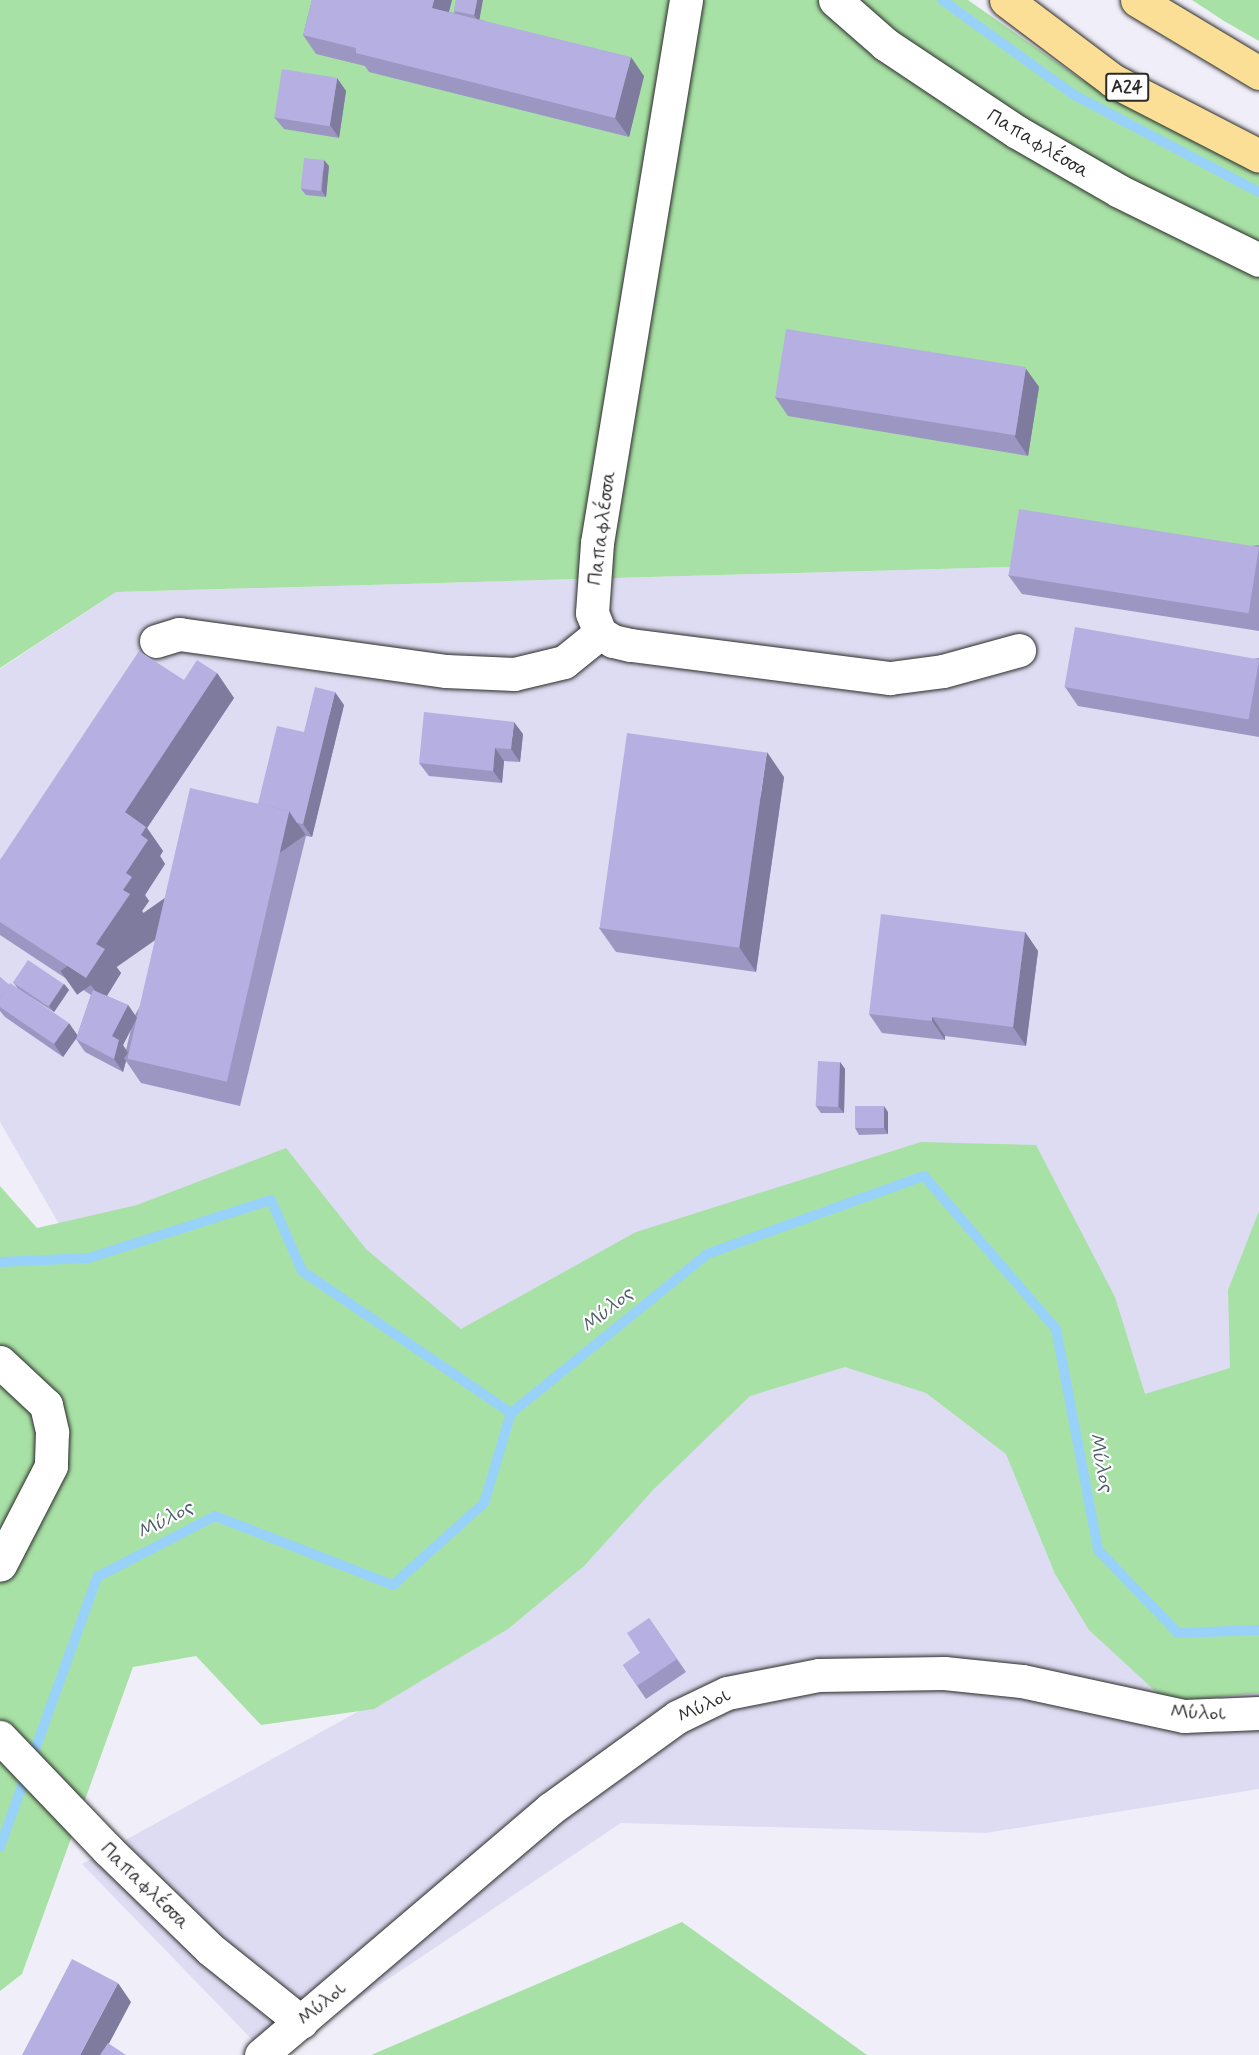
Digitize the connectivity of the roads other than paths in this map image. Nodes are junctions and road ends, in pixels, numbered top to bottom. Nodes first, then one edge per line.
1 (686, 0) edge
2 (835, 0) edge
3 (1006, 0) edge
4 (1137, 0) edge
5 (1259, 73) edge
6 (1259, 156) edge
7 (1259, 260) edge
8 (600, 633) junction
9 (156, 641) dead end
10 (1019, 650) dead end
11 (0, 1362) edge
12 (0, 1565) edge
13 (1259, 1713) edge
14 (0, 1737) edge
15 (301, 2022) junction
16 (261, 2055) edge

1 - 8 street, Παπαφλέσσα
2 - 7 street, Παπαφλέσσα
3 - 6 highway, Α24
4 - 5 highway
8 - 9 street
8 - 10 street
11 - 12 street
13 - 15 street, Μύλοι
14 - 15 street, Παπαφλέσσα
15 - 16 street, Μύλοι

